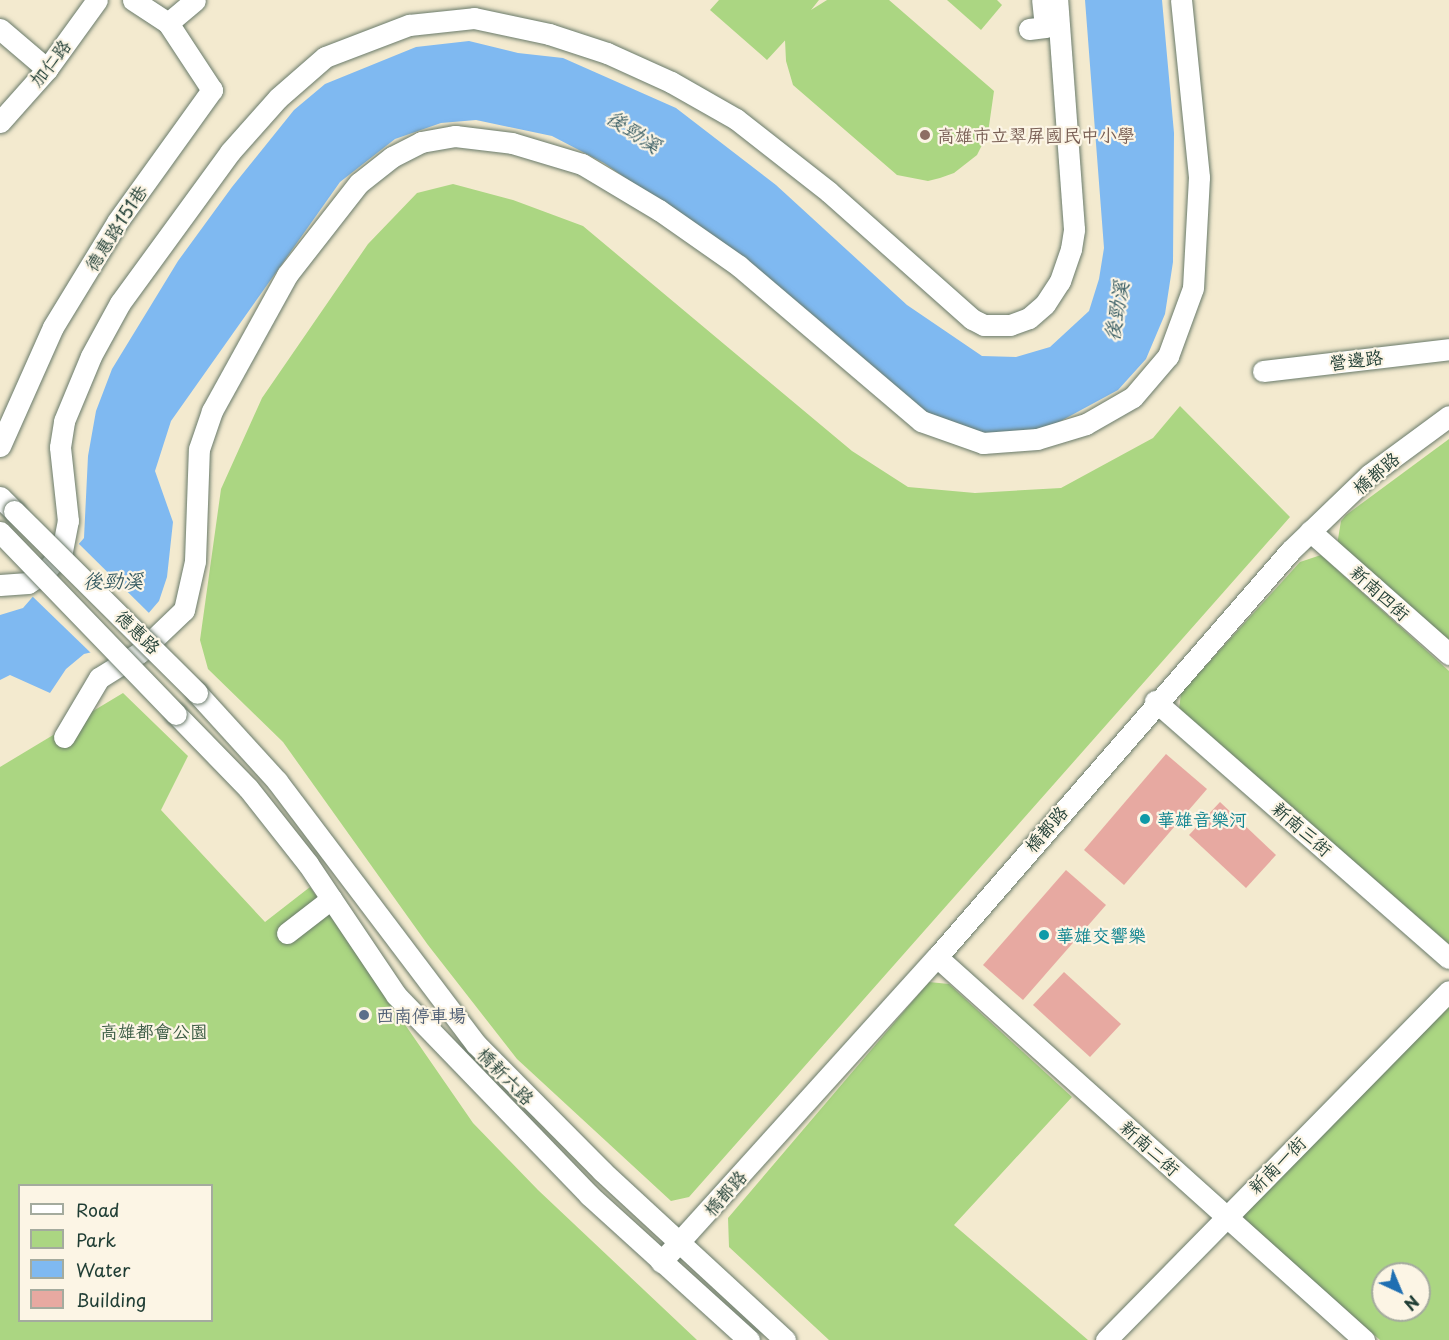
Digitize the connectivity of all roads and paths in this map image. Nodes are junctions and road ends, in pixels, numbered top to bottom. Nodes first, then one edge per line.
1 (97, 0) edge
2 (133, 0) edge
3 (195, 0) edge
4 (1042, 0) edge
5 (1056, 0) edge
6 (1181, 0) edge
7 (168, 23) junction
8 (0, 29) edge
9 (1029, 29) dead end
10 (47, 69) junction
11 (0, 122) edge
12 (1449, 349) edge
13 (1263, 371) dead end
14 (1449, 416) edge
15 (0, 446) edge
16 (7, 504) edge
17 (1310, 531) junction
18 (0, 532) edge
19 (0, 585) edge
20 (1449, 654) edge
21 (198, 693) joint
22 (1155, 701) junction
23 (176, 714) joint
24 (64, 737) dead end
25 (331, 899) junction
26 (287, 933) dead end
27 (936, 957) junction
28 (1449, 958) edge
29 (1449, 991) edge
30 (1226, 1217) junction
31 (680, 1243) junction
32 (662, 1262) junction
33 (749, 1340) edge
34 (785, 1340) edge
35 (1106, 1340) edge
36 (1364, 1340) edge

1 - 10 street, 加仁路
2 - 7 street
3 - 7 street
4 - 9 street
5 - 19 street
6 - 24 street
7 - 15 street, 德惠路151巷
8 - 10 street
10 - 11 street, 加仁路
12 - 13 street, 營邊路
14 - 17 street, 橋都路
16 - 21 street, 德惠路, bridge
17 - 20 street, 新南四街
17 - 22 street, 橋都路
18 - 23 street, 德惠路, bridge
21 - 31 street, 橋新六路
22 - 27 street, 橋都路
22 - 28 street, 新南三街
23 - 25 street, 橋新六路
25 - 26 street
25 - 32 street, 橋新六路
27 - 30 street, 新南二街
27 - 31 street, 橋都路
29 - 30 street, 新南一街
30 - 35 street, 新南一街
30 - 36 street, 新南二街
31 - 32 street, 橋都路
31 - 34 street, 橋新六路
32 - 33 street, 橋新六路

